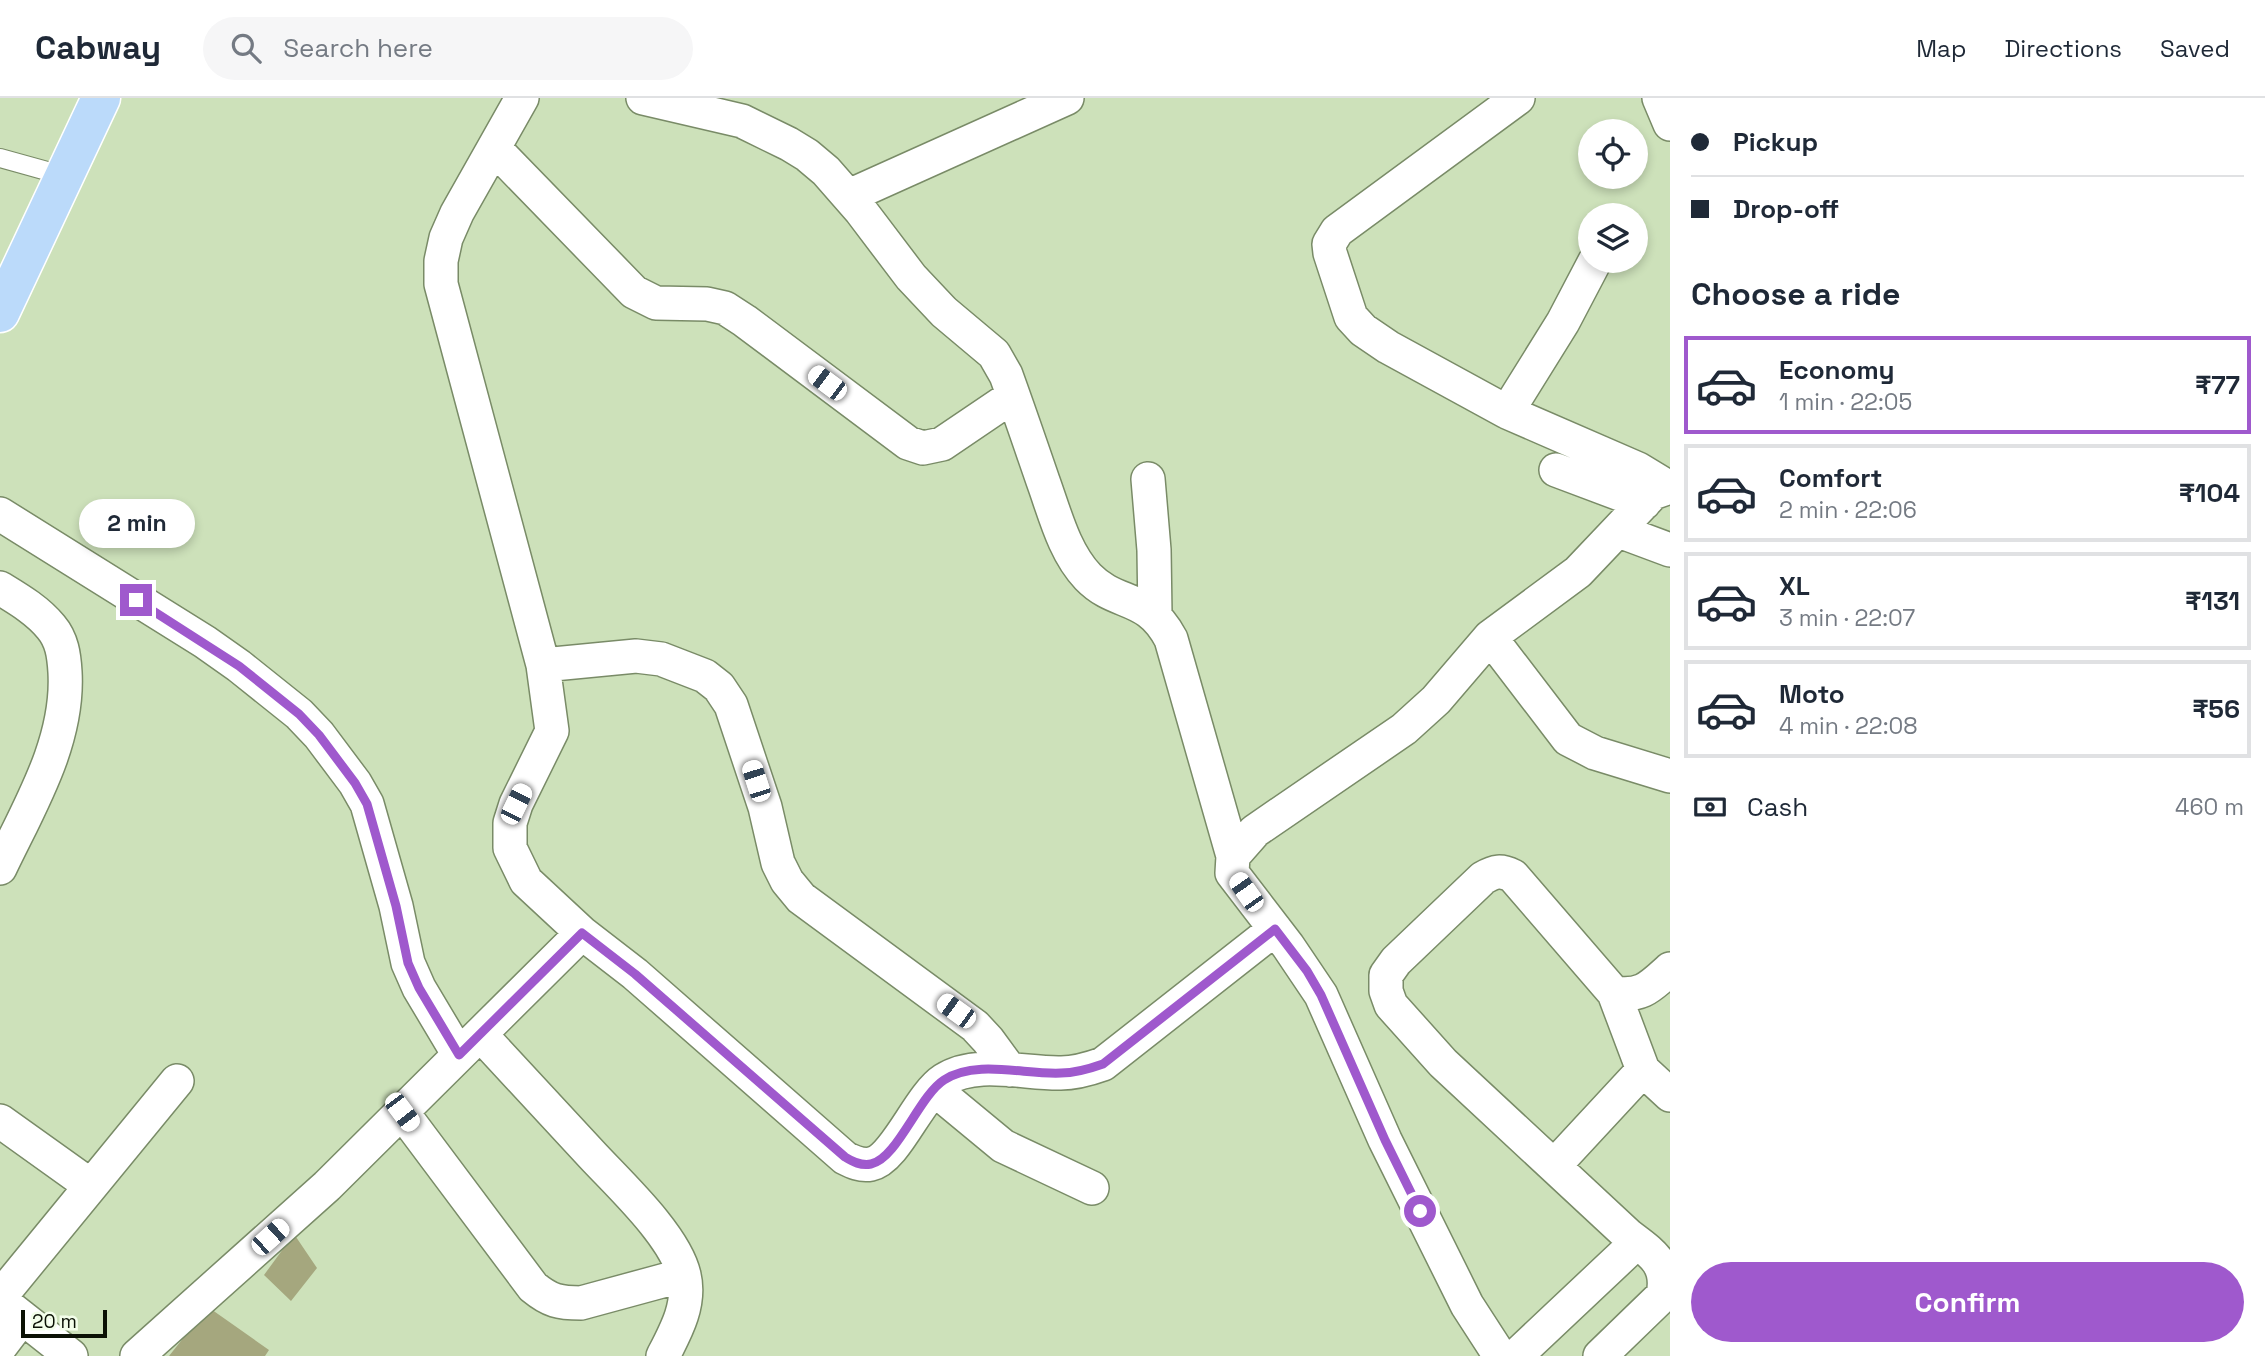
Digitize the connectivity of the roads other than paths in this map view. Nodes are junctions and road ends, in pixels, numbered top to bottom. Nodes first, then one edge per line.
1 (101, 98) edge
2 (522, 98) edge
3 (643, 98) edge
4 (1067, 98) edge
5 (1518, 98) edge
6 (1659, 98) edge
7 (1670, 124) edge
8 (494, 148) junction
9 (0, 158) edge
10 (65, 176) junction
11 (849, 197) junction
12 (1589, 273) edge
13 (0, 313) edge
14 (1013, 396) junction
15 (1507, 412) junction
16 (1556, 470) dead end
17 (1148, 479) dead end
18 (1661, 492) edge
19 (0, 514) edge
20 (1619, 531) junction
21 (1670, 550) edge
22 (0, 588) edge
23 (1155, 615) junction
24 (1490, 637) junction
25 (544, 664) junction
26 (1670, 776) edge
27 (1233, 856) junction
28 (0, 868) edge
29 (1275, 929) junction
30 (582, 933) junction
31 (1670, 969) edge
32 (1614, 993) junction
33 (470, 1044) junction
34 (1010, 1070) junction
35 (1643, 1070) junction
36 (177, 1081) dead end
37 (934, 1089) junction
38 (1670, 1095) edge
39 (402, 1112) junction
40 (0, 1121) edge
41 (1554, 1166) junction
42 (90, 1186) junction
43 (1092, 1188) dead end
44 (1637, 1242) junction
45 (684, 1275) junction
46 (7, 1305) edge
47 (0, 1347) edge
48 (1616, 1352) edge
49 (71, 1356) edge
50 (137, 1356) edge
51 (663, 1356) edge
52 (1500, 1356) edge
53 (1516, 1356) edge

1 - 10 main road
2 - 8 street
3 - 11 street
4 - 11 street
5 - 15 street
6 - 7 street
8 - 14 street
8 - 25 street
9 - 10 lane
10 - 13 main road
11 - 14 street
12 - 15 street
14 - 23 street
15 - 18 street
16 - 18 street
17 - 23 street
18 - 20 street
19 - 33 street
20 - 21 street
20 - 24 street
22 - 28 street
23 - 27 street
24 - 26 street
24 - 27 street
25 - 30 street
25 - 34 street
27 - 29 street
29 - 34 street
29 - 52 street
30 - 33 street
30 - 37 street
31 - 32 street
32 - 35 street
32 - 41 street
33 - 39 street
33 - 45 street
34 - 37 street
35 - 38 street
35 - 41 street
36 - 42 street
37 - 43 street
39 - 45 street
39 - 50 street
40 - 42 street
41 - 44 street
42 - 46 street
44 - 48 street
44 - 53 street
45 - 51 street
46 - 47 street
46 - 49 street

